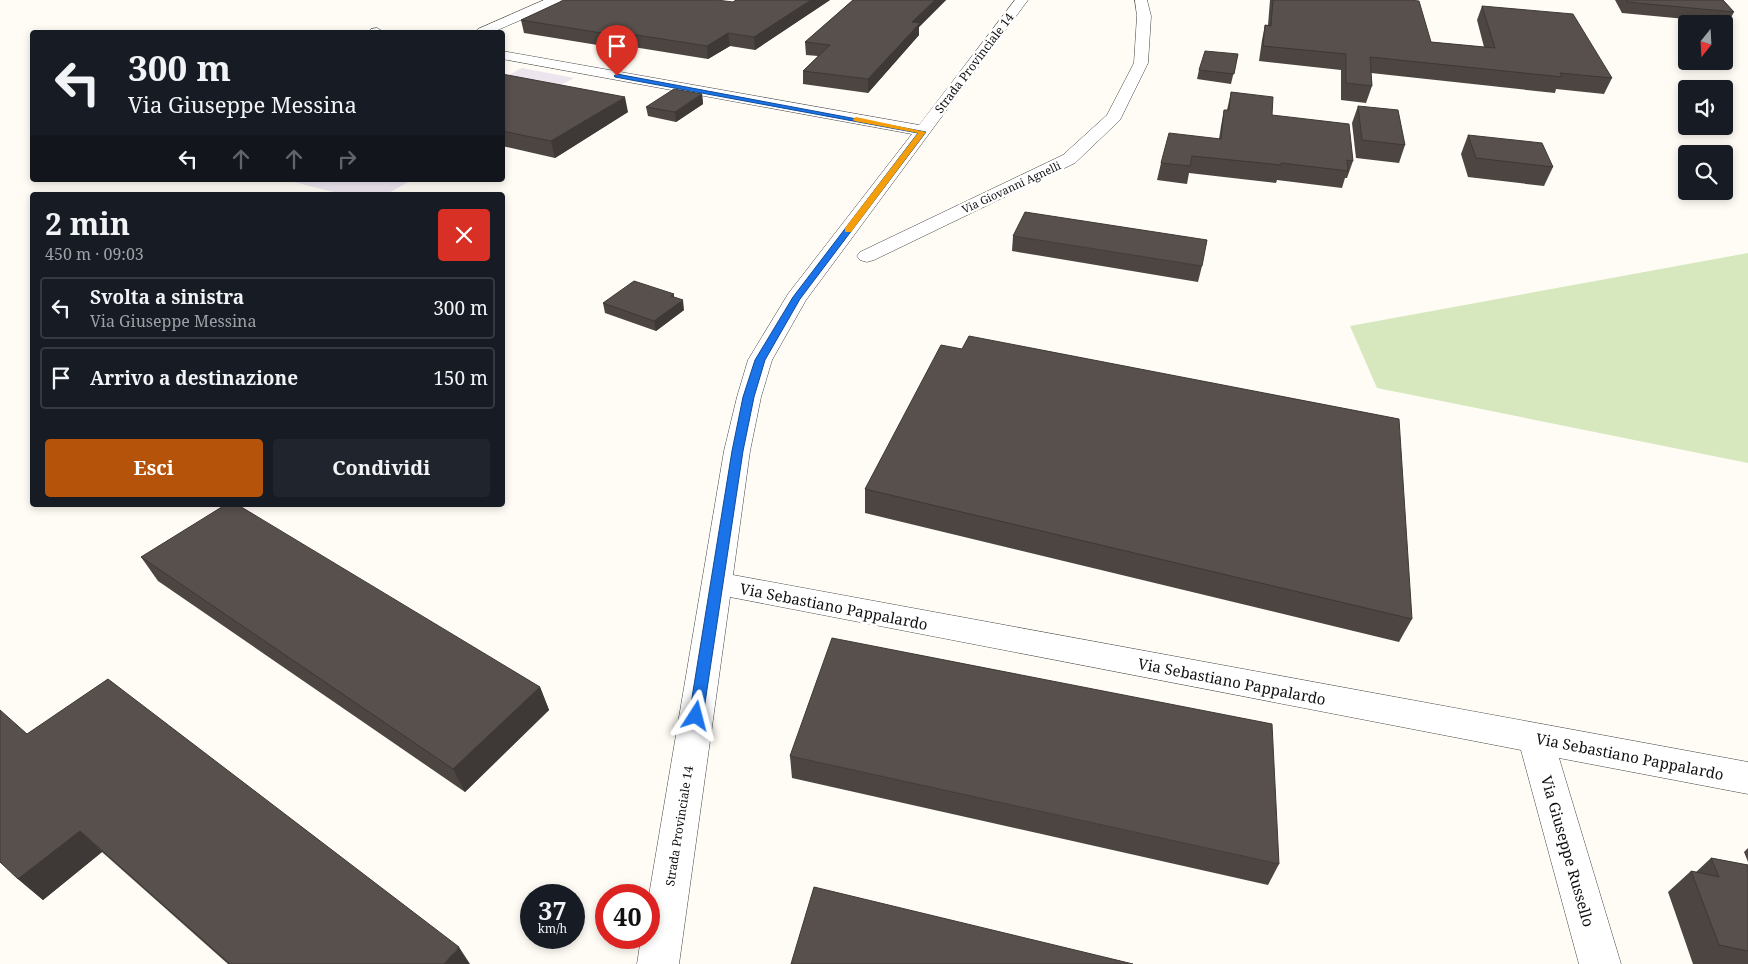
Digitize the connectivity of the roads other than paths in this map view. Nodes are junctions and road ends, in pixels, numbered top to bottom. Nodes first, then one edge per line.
1 (555, 0) edge
2 (1022, 0) edge
3 (1141, 0) edge
4 (488, 30) edge
5 (505, 56) edge
6 (922, 132) junction
7 (867, 256) dead end
8 (717, 583) junction
9 (1535, 738) junction
10 (1748, 778) edge
11 (658, 964) edge
12 (1600, 964) edge

1 - 4 street
2 - 6 street, Strada Provinciale 14
3 - 7 street, Via Giovanni Agnelli
5 - 6 street
6 - 8 street, Strada Provinciale 14
8 - 9 street, Via Sebastiano Pappalardo
8 - 11 street, Strada Provinciale 14
9 - 10 street, Via Sebastiano Pappalardo
9 - 12 street, Via Giuseppe Russello

